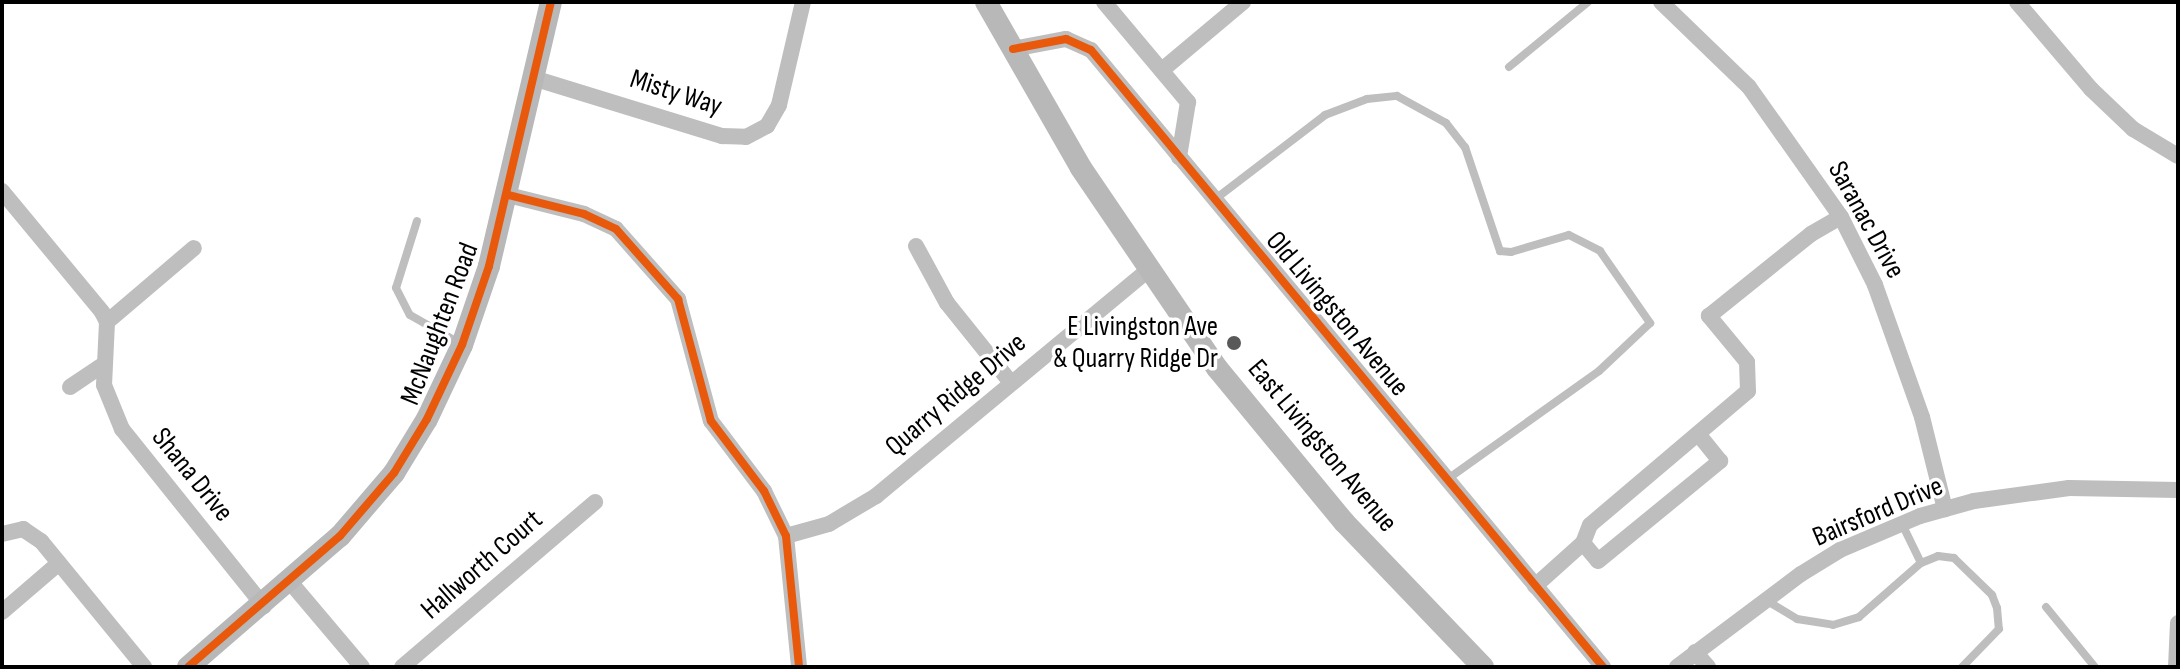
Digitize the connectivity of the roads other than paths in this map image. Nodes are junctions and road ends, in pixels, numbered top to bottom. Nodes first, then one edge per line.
1 (551, 2) edge
2 (803, 2) edge
3 (986, 2) edge
4 (1104, 2) edge
5 (1243, 2) edge
6 (1588, 2) edge
7 (1661, 2) edge
8 (2017, 2) edge
9 (1013, 49) junction
10 (1509, 67) dead end
11 (1162, 70) junction
12 (533, 78) junction
13 (2178, 156) edge
14 (1179, 157) junction
15 (2, 191) edge
16 (508, 195) junction
17 (1214, 200) junction
18 (1841, 217) junction
19 (417, 221) dead end
20 (916, 246) dead end
21 (194, 248) dead end
22 (1147, 271) junction
23 (107, 322) junction
24 (462, 345) junction
25 (101, 366) junction
26 (1011, 383) junction
27 (70, 387) dead end
28 (1698, 434) junction
29 (1446, 480) junction
30 (2178, 490) edge
31 (595, 502) dead end
32 (1945, 509) junction
33 (1902, 524) junction
34 (2, 534) edge
35 (786, 536) junction
36 (1583, 543) junction
37 (59, 563) junction
38 (1921, 563) junction
39 (291, 583) junction
40 (1535, 586) junction
41 (1763, 599) junction
42 (264, 606) junction
43 (2046, 607) dead end
44 (2, 612) edge
45 (2178, 623) edge
46 (1695, 652) junction
47 (144, 667) edge
48 (188, 667) edge
49 (362, 667) edge
50 (402, 667) edge
51 (799, 667) edge
52 (1483, 667) edge
53 (1603, 667) edge
54 (1677, 667) edge
55 (1708, 667) edge
56 (1962, 667) edge
57 (2095, 667) edge
58 (2176, 667) edge

1 - 12 main road, McNaughten Road
2 - 12 street, Misty Way
3 - 9 main road, East Livingston Avenue
4 - 11 street
5 - 11 street
6 - 10 lane
7 - 18 street, Saranac Drive
8 - 13 street
9 - 14 street, Old Livingston Avenue
9 - 22 main road, East Livingston Avenue
11 - 14 street
12 - 16 main road, McNaughten Road
14 - 17 street, Old Livingston Avenue
15 - 23 street
16 - 24 main road, McNaughten Road
16 - 35 street
17 - 29 street, Old Livingston Avenue
17 - 29 lane
18 - 28 street
18 - 32 street, Saranac Drive
19 - 24 lane
20 - 26 street
21 - 23 street
22 - 26 street, Quarry Ridge Drive
22 - 52 main road, East Livingston Avenue
23 - 25 street, Shana Drive
24 - 39 main road, McNaughten Road
25 - 27 street
25 - 42 street, Shana Drive
26 - 35 street, Quarry Ridge Drive
28 - 36 street
28 - 36 street
29 - 40 street, Old Livingston Avenue
30 - 32 street, Bairsford Drive
31 - 50 street, Hallworth Court
32 - 33 street, Bairsford Drive
33 - 38 lane
33 - 41 street, Bairsford Drive
34 - 37 street
35 - 51 street
36 - 40 street
37 - 44 street
37 - 47 street
38 - 41 lane
38 - 56 lane
39 - 42 main road, McNaughten Road
39 - 49 street
40 - 53 street, Old Livingston Avenue
41 - 46 street, Bairsford Drive
42 - 48 main road, McNaughten Road
43 - 57 lane
45 - 58 street
46 - 54 street, Bairsford Drive
46 - 55 street

